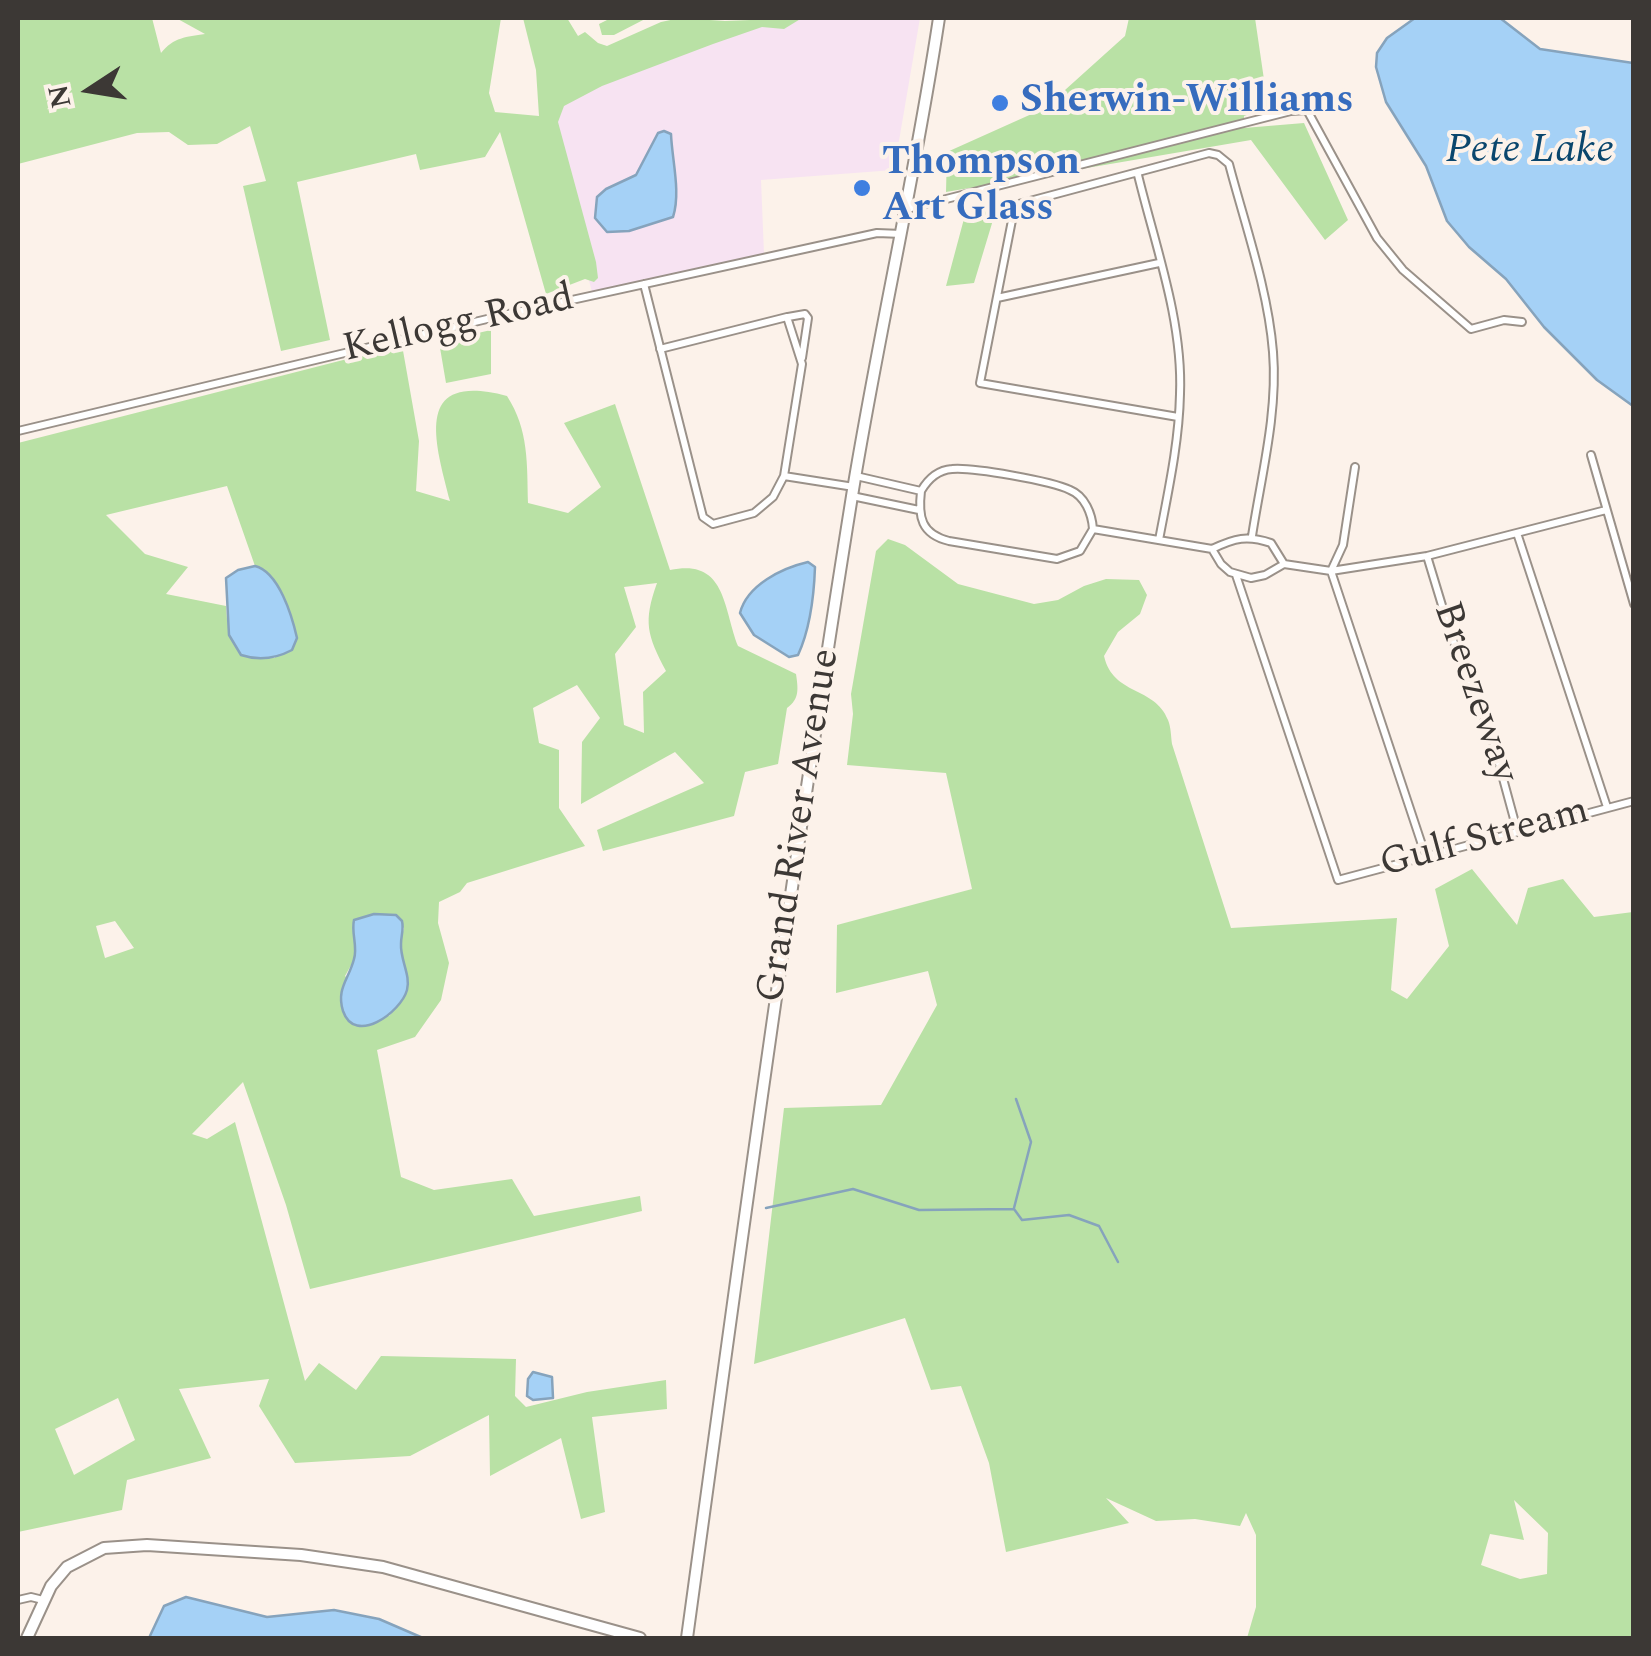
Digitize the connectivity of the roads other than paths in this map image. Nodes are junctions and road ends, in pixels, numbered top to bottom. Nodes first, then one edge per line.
1 (939, 18) edge
2 (1138, 175) junction
3 (907, 210) junction
4 (902, 234) junction
5 (1159, 263) junction
6 (644, 284) junction
7 (996, 298) junction
8 (788, 317) junction
9 (1522, 322) dead end
10 (660, 349) junction
11 (802, 364) junction
12 (1178, 417) junction
13 (18, 432) edge
14 (1591, 455) dead end
15 (1354, 467) dead end
16 (784, 476) junction
17 (854, 486) junction
18 (921, 490) junction
19 (919, 510) junction
20 (1606, 510) junction
21 (1093, 529) junction
22 (1517, 532) junction
23 (1252, 536) junction
24 (1158, 540) junction
25 (1212, 549) junction
26 (1427, 556) junction
27 (1284, 564) junction
28 (1331, 570) junction
29 (1236, 575) junction
30 (1634, 604) edge
31 (1634, 800) edge
32 (1608, 807) junction
33 (1517, 830) junction
34 (1425, 854) junction
35 (18, 1600) edge
36 (42, 1600) junction
37 (27, 1638) edge
38 (640, 1638) edge
39 (688, 1638) edge

1 - 3 main road, Grand River Avenue
2 - 5 street
2 - 7 street
2 - 23 street
3 - 4 main road, Grand River Avenue
3 - 9 street
4 - 6 street, Kellogg Road
4 - 17 main road, Grand River Avenue
5 - 7 street
5 - 12 street
6 - 10 street
6 - 13 street, Kellogg Road
7 - 12 street
8 - 10 street
8 - 11 street
8 - 11 street
10 - 16 street
11 - 16 street
12 - 24 street
14 - 20 street
15 - 28 street
16 - 17 street
17 - 18 street
17 - 19 street
17 - 39 main road, Grand River Avenue
18 - 19 street
18 - 21 street
19 - 21 street
20 - 22 street
20 - 30 street
21 - 24 street
22 - 26 street
22 - 32 street
23 - 25 street
23 - 27 street
24 - 25 street
25 - 29 street
26 - 28 street
26 - 33 street, Breezeway
27 - 28 street
27 - 29 street
28 - 34 street
29 - 34 street, Gulf Stream
31 - 32 street, Gulf Stream
32 - 33 street, Gulf Stream
33 - 34 street, Gulf Stream
35 - 36 street
36 - 37 main road
36 - 38 main road

